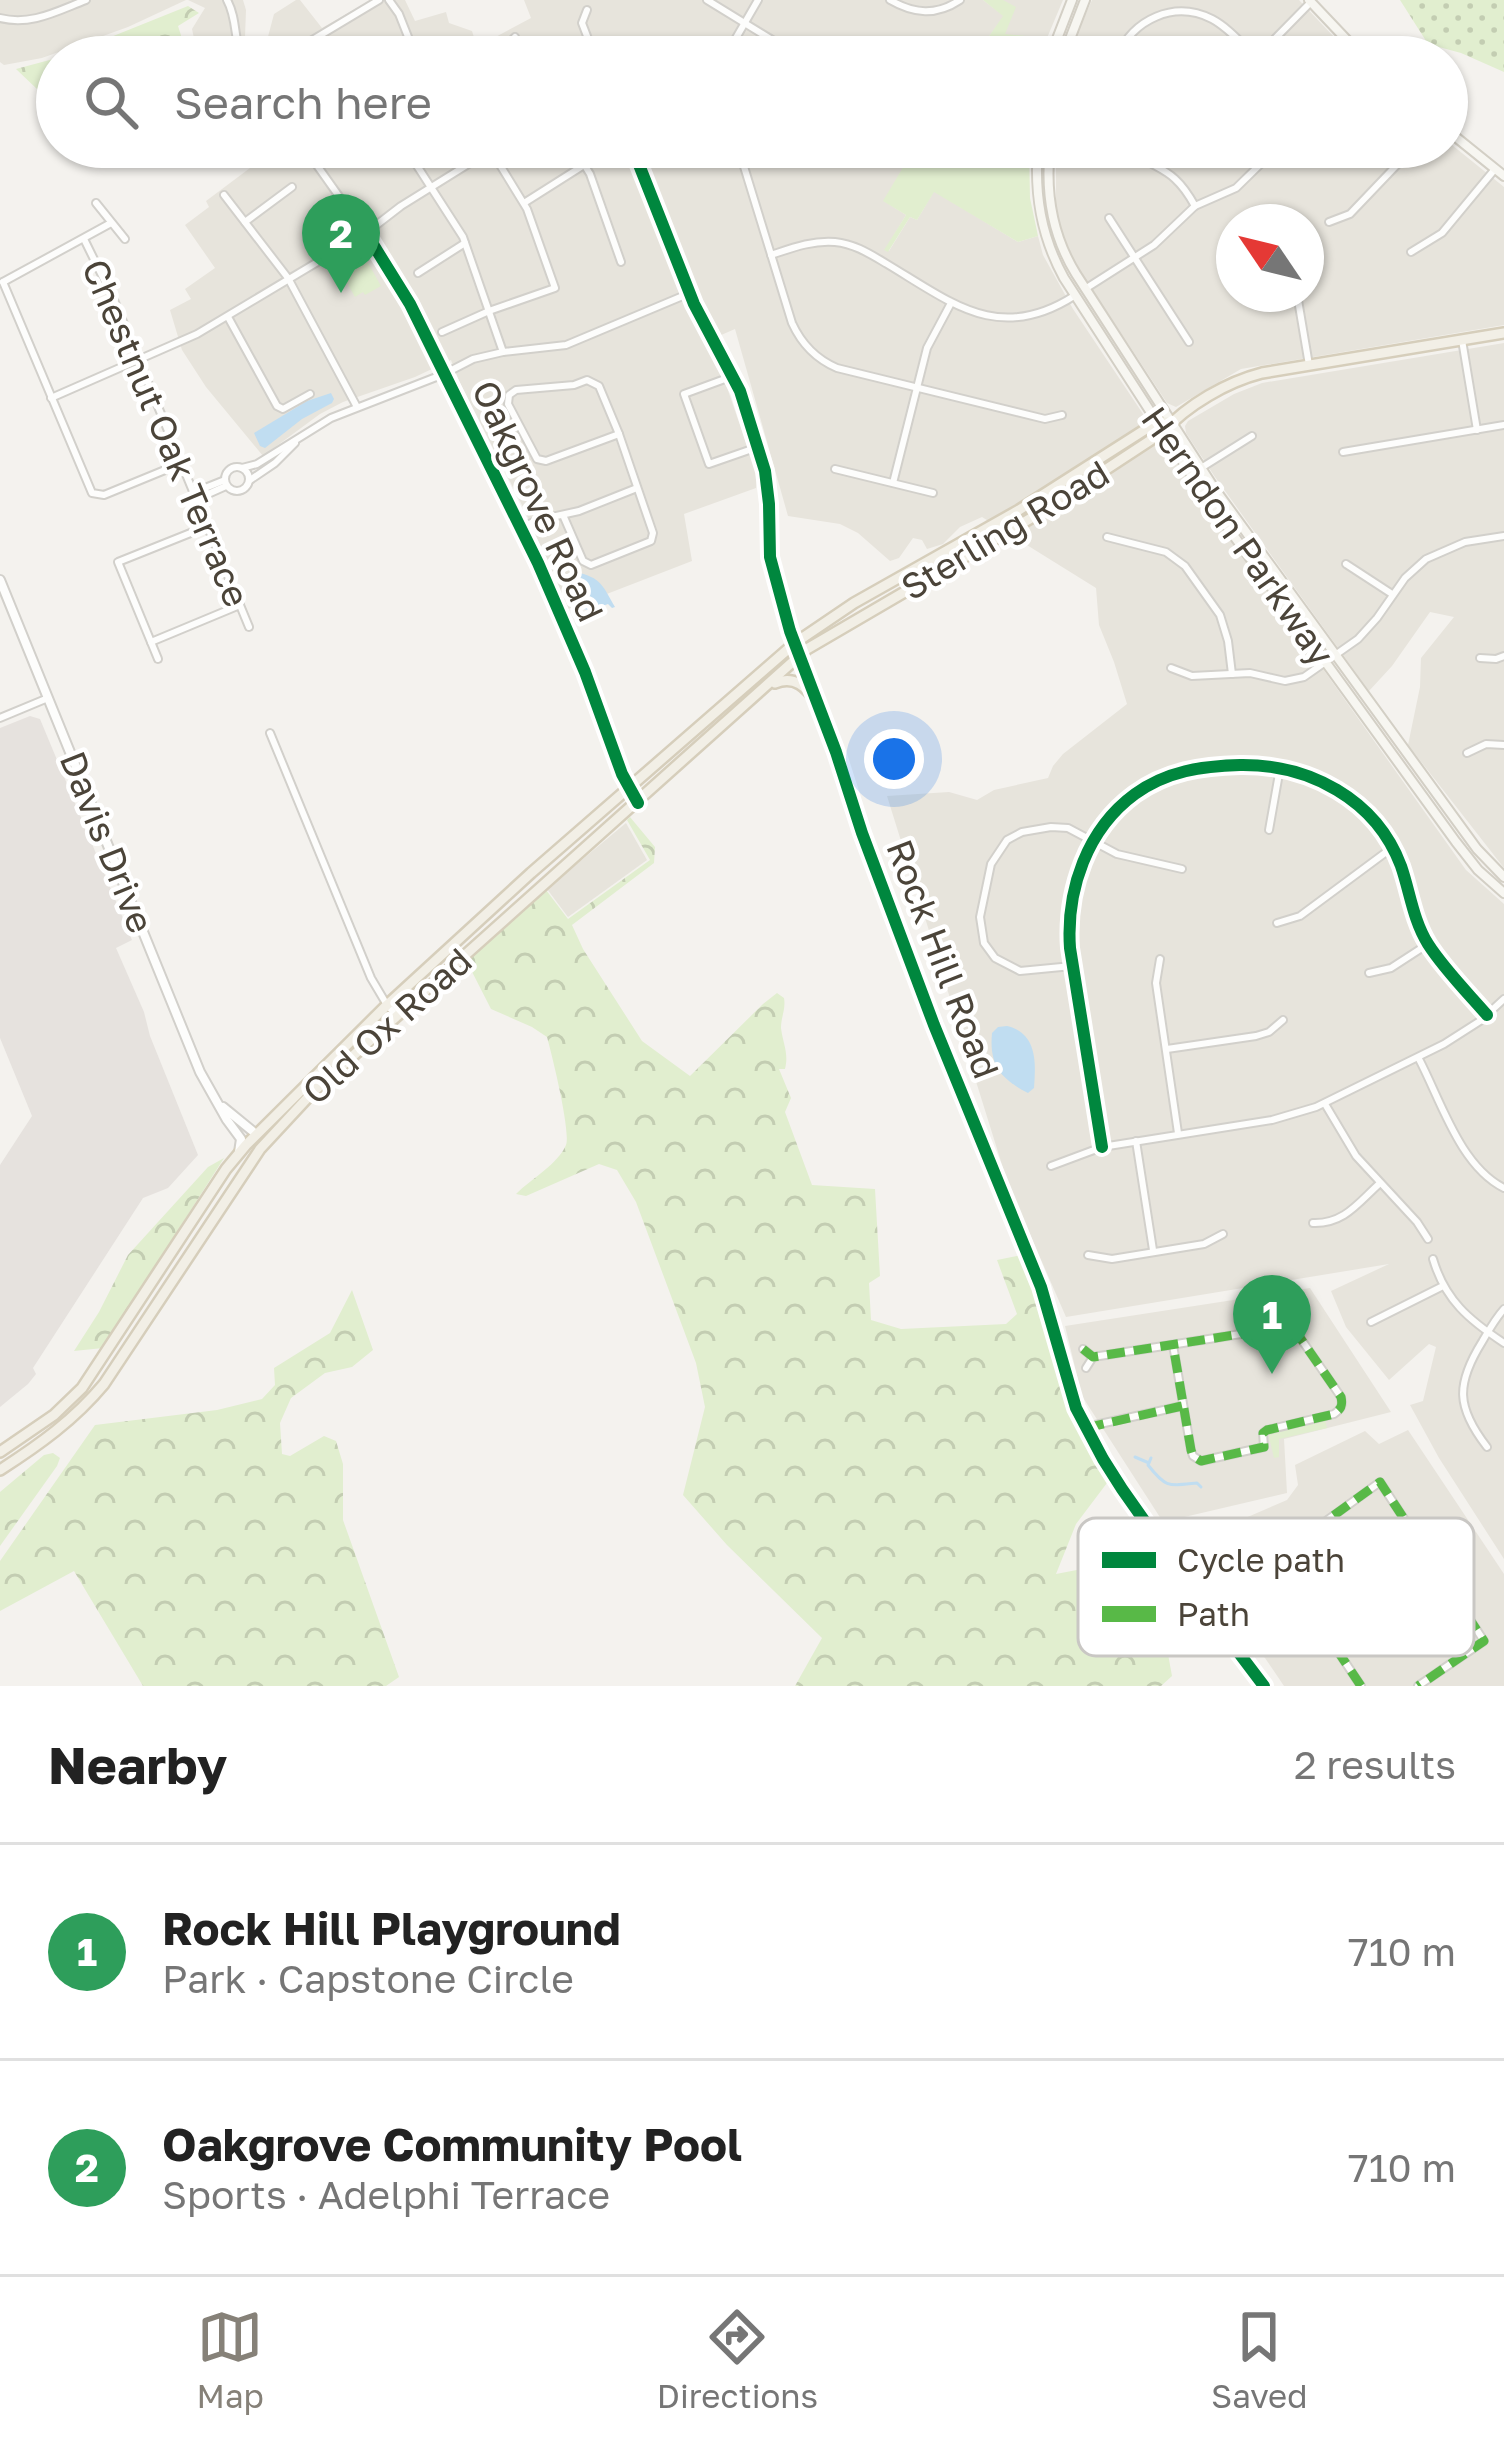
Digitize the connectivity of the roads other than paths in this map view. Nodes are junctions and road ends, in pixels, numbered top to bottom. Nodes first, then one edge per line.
1 (86, 0) edge
2 (227, 0) edge
3 (379, 0) edge
4 (389, 0) edge
5 (707, 0) edge
6 (758, 0) edge
7 (890, 0) edge
8 (960, 0) edge
9 (1072, 0) edge
10 (1085, 0) edge
11 (1310, 1) edge
12 (587, 10) dead end
13 (0, 18) edge
14 (744, 23) junction
15 (236, 36) edge
16 (319, 36) edge
17 (408, 36) edge
18 (587, 36) edge
19 (737, 36) edge
20 (765, 36) edge
21 (1058, 36) edge
22 (1071, 36) edge
23 (1128, 36) edge
24 (1234, 36) edge
25 (1276, 36) edge
26 (1343, 36) edge
27 (1468, 147) edge
28 (319, 168) edge
29 (419, 168) edge
30 (460, 168) edge
31 (502, 168) edge
32 (579, 168) edge
33 (586, 168) edge
34 (640, 168) edge
35 (744, 168) edge
36 (1037, 168) edge
37 (1049, 168) edge
38 (1163, 168) edge
39 (1256, 168) edge
40 (1394, 168) edge
41 (1500, 172) edge
42 (431, 187) junction
43 (292, 188) dead end
44 (224, 195) dead end
45 (96, 203) dead end
46 (524, 203) junction
47 (1195, 206) junction
48 (1109, 218) dead end
49 (245, 222) junction
50 (1329, 222) dead end
51 (111, 223) junction
52 (366, 233) junction
53 (84, 238) junction
54 (124, 239) dead end
55 (465, 243) junction
56 (1412, 252) dead end
57 (771, 255) junction
58 (1135, 258) junction
59 (621, 262) dead end
60 (418, 273) dead end
61 (289, 278) junction
62 (2, 283) edge
63 (1086, 289) junction
64 (690, 293) junction
65 (1076, 295) junction
66 (951, 302) junction
67 (489, 311) junction
68 (1300, 312) edge
69 (228, 317) junction
70 (442, 332) dead end
71 (1504, 333) edge
72 (1462, 340) junction
73 (1189, 343) dead end
74 (503, 352) junction
75 (140, 360) junction
76 (1309, 365) junction
77 (444, 374) junction
78 (734, 376) junction
79 (917, 388) junction
80 (310, 394) dead end
81 (50, 398) junction
82 (357, 407) junction
83 (1062, 415) dead end
84 (1172, 422) junction
85 (1504, 425) edge
86 (1160, 427) junction
87 (1477, 430) junction
88 (619, 434) junction
89 (1252, 436) dead end
90 (297, 441) junction
91 (757, 448) junction
92 (1343, 452) dead end
93 (182, 463) junction
94 (242, 468) junction
95 (1201, 469) junction
96 (835, 470) dead end
97 (249, 481) junction
98 (226, 483) junction
99 (893, 483) junction
100 (638, 488) junction
101 (933, 493) dead end
102 (195, 496) junction
103 (562, 515) junction
104 (208, 526) junction
105 (520, 528) junction
106 (1504, 536) edge
107 (1107, 537) dead end
108 (1346, 564) dead end
109 (0, 580) edge
110 (1392, 594) junction
111 (240, 605) junction
112 (833, 615) joint
113 (249, 627) dead end
114 (833, 632) joint
115 (151, 642) junction
116 (795, 643) junction
117 (799, 656) junction
118 (1336, 656) junction
119 (1504, 656) edge
120 (158, 658) dead end
121 (1480, 658) dead end
122 (1326, 663) junction
123 (1171, 668) dead end
124 (1232, 674) junction
125 (760, 692) junction
126 (48, 698) junction
127 (817, 703) junction
128 (0, 718) edge
129 (270, 733) dead end
130 (1504, 745) edge
131 (1467, 753) dead end
132 (1280, 768) junction
133 (629, 789) junction
134 (638, 803) junction
135 (1269, 830) dead end
136 (1093, 842) junction
137 (1393, 847) junction
138 (1182, 869) dead end
139 (1504, 877) edge
140 (1504, 893) edge
141 (1277, 923) dead end
142 (1428, 944) junction
143 (1160, 959) dead end
144 (1072, 966) junction
145 (1369, 974) dead end
146 (1504, 999) edge
147 (387, 1005) junction
148 (1486, 1015) junction
149 (397, 1016) junction
150 (1283, 1020) dead end
151 (1165, 1049) junction
152 (1418, 1058) junction
153 (217, 1103) junction
154 (1325, 1104) junction
155 (256, 1134) junction
156 (1178, 1134) junction
157 (1136, 1141) junction
158 (1102, 1147) junction
159 (238, 1153) junction
160 (254, 1157) junction
161 (1051, 1166) dead end
162 (1379, 1184) junction
163 (1504, 1188) edge
164 (1313, 1223) dead end
165 (1223, 1234) dead end
166 (1428, 1239) dead end
167 (1153, 1252) junction
168 (1088, 1255) dead end
169 (1433, 1259) dead end
170 (1443, 1286) junction
171 (1504, 1309) edge
172 (1284, 1312) dead end
173 (1371, 1322) dead end
174 (1292, 1326) junction
175 (1488, 1332) junction
176 (1504, 1343) edge
177 (1173, 1345) junction
178 (1083, 1349) dead end
179 (1093, 1357) junction
180 (1085, 1368) dead end
181 (1183, 1406) junction
182 (1086, 1428) junction
183 (1487, 1447) dead end
184 (0, 1452) edge
185 (0, 1470) edge
186 (1143, 1518) edge
187 (1329, 1518) edge
188 (1404, 1518) edge
189 (1474, 1626) edge
190 (1474, 1648) edge
191 (1341, 1656) edge
192 (1462, 1656) edge
193 (1242, 1657) edge
194 (1264, 1686) edge
195 (1361, 1686) edge
196 (1418, 1686) edge

1 - 13 street
2 - 15 street
3 - 16 street
4 - 17 street
5 - 14 street
6 - 14 street
7 - 8 street
9 - 21 main road
10 - 22 main road
11 - 25 street
11 - 26 main road
12 - 18 street
14 - 19 street
14 - 20 street
23 - 24 street
27 - 41 main road
28 - 52 street, Oakgrove Road
29 - 42 street
30 - 42 street
31 - 46 street
32 - 46 street
33 - 59 street
34 - 64 street, Rock Hill Road
35 - 57 street
36 - 65 main road, Herndon Parkway
37 - 63 main road, Herndon Parkway
38 - 47 street
39 - 47 street
40 - 50 street
41 - 56 street
42 - 52 street
42 - 55 street
43 - 49 street
44 - 49 street
45 - 51 street
46 - 67 street
47 - 58 street
48 - 58 street
49 - 61 street
51 - 53 street
51 - 54 street
52 - 61 street
52 - 77 street, Oakgrove Road
53 - 62 street
53 - 75 street, Chestnut Oak Terrace
55 - 60 street
55 - 67 street
57 - 66 street
57 - 79 street
58 - 63 street
58 - 73 street
61 - 69 street
61 - 82 street
62 - 81 street
63 - 65 street
63 - 84 main road, Herndon Parkway
64 - 74 street
64 - 78 street, Rock Hill Road
65 - 66 street
65 - 86 main road, Herndon Parkway
66 - 79 street
67 - 70 street
67 - 74 street
68 - 76 street
69 - 75 street
69 - 80 street
71 - 72 main road
72 - 76 main road
72 - 87 street
74 - 77 street
75 - 81 street
75 - 93 street, Chestnut Oak Terrace
76 - 84 main road
77 - 82 street
77 - 105 street, Oakgrove Road
78 - 91 street, Rock Hill Road
78 - 91 street
79 - 83 street
79 - 99 street
81 - 93 street
82 - 90 street
84 - 86 main road
84 - 95 main road, Herndon Parkway
85 - 87 street
86 - 112 main road, Sterling Road
86 - 114 main road, Sterling Road
86 - 122 main road, Herndon Parkway
87 - 92 street
88 - 88 street
88 - 100 street
89 - 95 street
90 - 94 street
90 - 97 street
91 - 116 street, Rock Hill Road
93 - 102 street, Chestnut Oak Terrace
94 - 97 street
94 - 98 street
95 - 118 main road, Herndon Parkway
96 - 99 street
97 - 98 street
98 - 102 street
99 - 101 street
100 - 103 street
100 - 103 street
102 - 104 street, Chestnut Oak Terrace
103 - 105 street
104 - 111 street, Chestnut Oak Terrace
104 - 115 street
105 - 133 street, Oakgrove Road
106 - 110 street
107 - 124 street
108 - 110 street
109 - 126 street, Davis Drive
110 - 118 street
111 - 113 street, Chestnut Oak Terrace
111 - 115 street
112 - 116 main road, Old Ox Road
114 - 117 main road, Old Ox Road
115 - 120 street
116 - 117 street, Rock Hill Road
116 - 133 main road, Old Ox Road
117 - 125 main road, Old Ox Road
117 - 127 street, Rock Hill Road
118 - 122 street
118 - 139 main road, Herndon Parkway
119 - 121 street
122 - 124 street
122 - 140 main road, Herndon Parkway
123 - 124 street
125 - 127 main road
125 - 134 main road, Old Ox Road
126 - 128 street
126 - 153 street, Davis Drive
127 - 182 street, Rock Hill Road
129 - 147 street
130 - 131 street
132 - 135 street
132 - 136 street
132 - 137 street
133 - 134 street, Oakgrove Road
133 - 147 main road, Old Ox Road
134 - 149 main road, Old Ox Road
136 - 138 street
136 - 144 street
136 - 144 street
137 - 141 street
137 - 142 street
142 - 145 street
142 - 148 street
143 - 151 street
144 - 158 street
146 - 148 street
147 - 149 street
147 - 155 main road, Old Ox Road
148 - 152 street
149 - 160 main road, Old Ox Road
150 - 151 street
151 - 156 street
152 - 154 street
152 - 163 street
153 - 155 street, Davis Drive
153 - 159 street, Davis Drive
154 - 156 street
154 - 162 street
155 - 159 main road, Old Ox Road
155 - 160 main road
156 - 157 street
157 - 158 street
157 - 167 street
158 - 161 street
159 - 184 main road, Old Ox Road
160 - 185 main road, Old Ox Road
162 - 164 street
162 - 166 street
165 - 167 street
167 - 168 street
169 - 170 street
170 - 173 street
170 - 175 street
171 - 175 street
172 - 174 street
174 - 177 street
174 - 181 street
175 - 176 street
175 - 183 street
177 - 179 street
177 - 181 street
178 - 179 street
179 - 180 street
181 - 182 street
182 - 186 street, Rock Hill Road
187 - 188 street
189 - 190 street
191 - 195 street
192 - 196 street
193 - 194 street, Rock Hill Road

